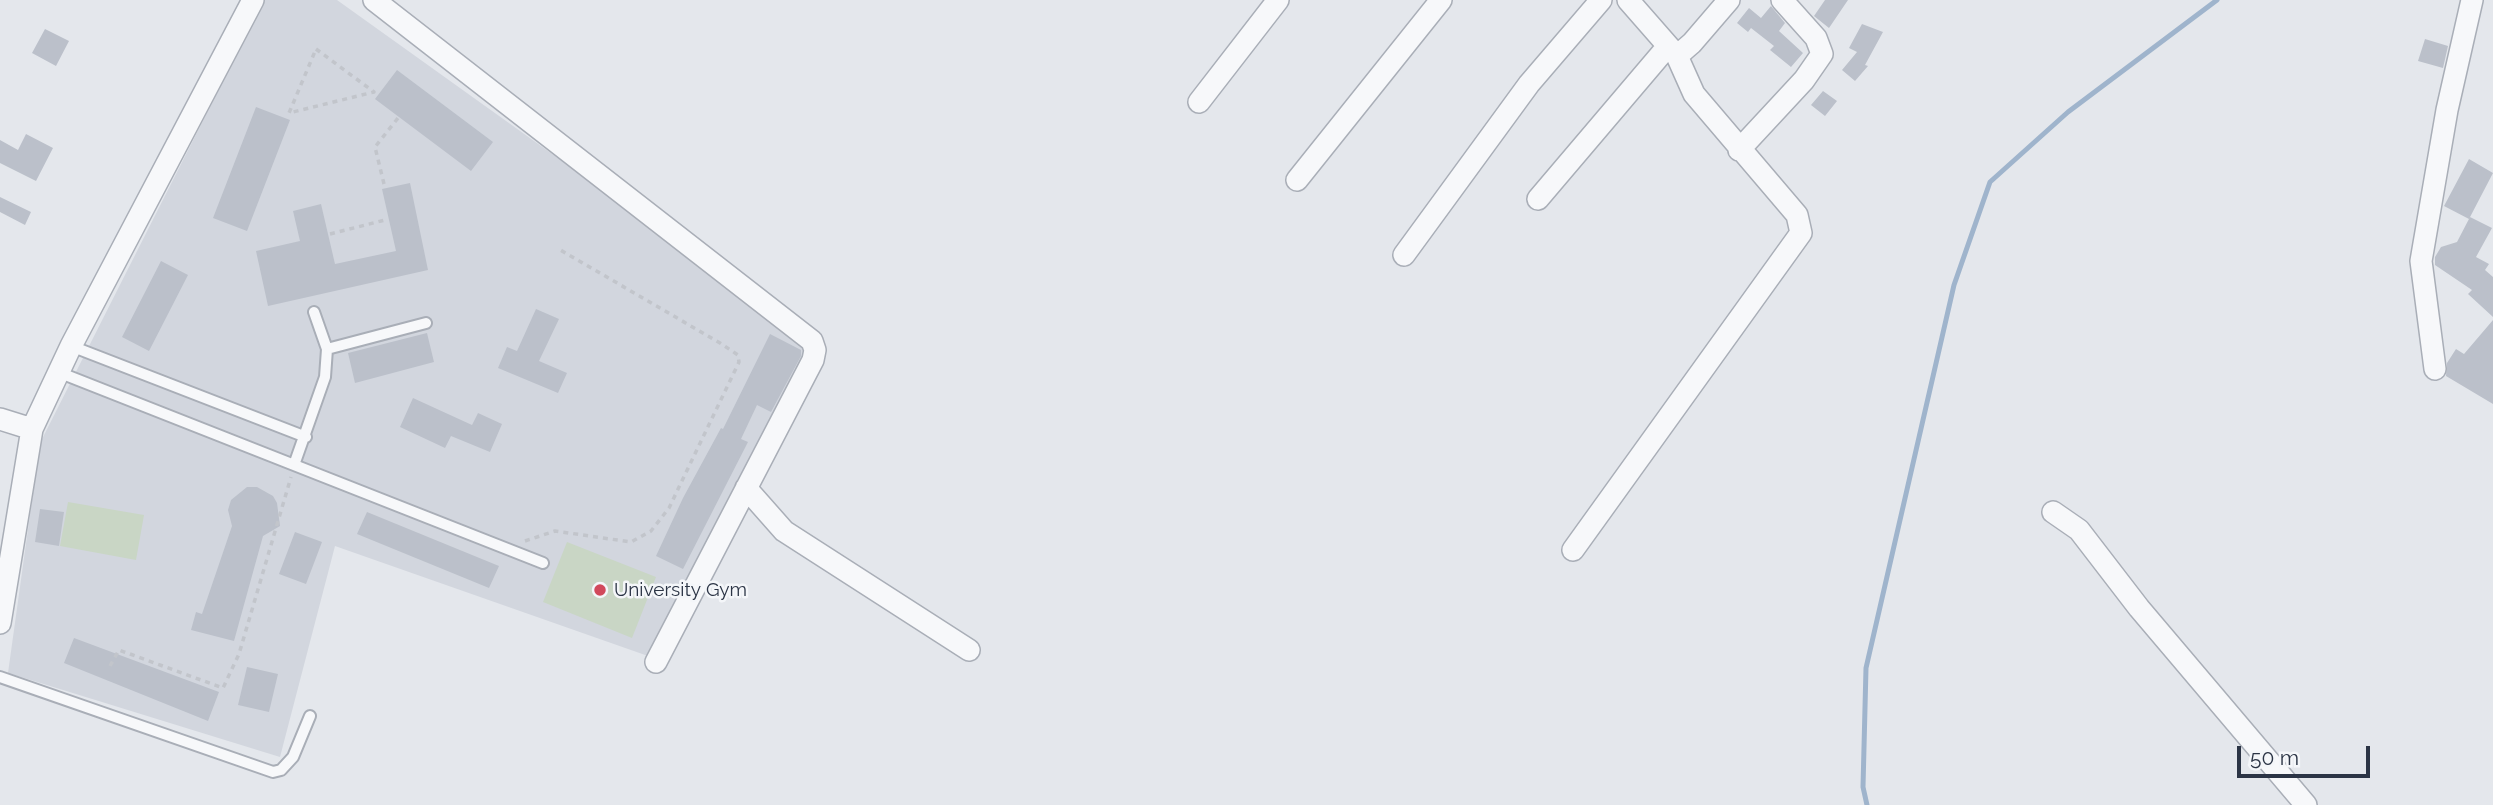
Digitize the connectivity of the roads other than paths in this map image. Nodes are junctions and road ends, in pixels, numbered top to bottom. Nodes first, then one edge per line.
1 (254, 0) edge
2 (374, 0) edge
3 (1278, 0) edge
4 (1441, 0) edge
5 (1601, 0) edge
6 (1628, 0) edge
7 (1729, 0) edge
8 (1782, 0) edge
9 (2472, 0) edge
10 (1672, 51) junction
11 (1199, 102) dead end
12 (1739, 150) junction
13 (1297, 180) dead end
14 (1538, 200) dead end
15 (1404, 255) dead end
16 (314, 312) dead end
17 (426, 323) dead end
18 (71, 346) junction
19 (327, 349) junction
20 (2435, 369) dead end
21 (58, 372) junction
22 (0, 419) edge
23 (32, 429) junction
24 (306, 437) junction
25 (294, 465) junction
26 (746, 488) junction
27 (2053, 512) dead end
28 (1573, 550) dead end
29 (543, 563) dead end
30 (0, 623) edge
31 (969, 650) dead end
32 (656, 662) dead end
33 (0, 677) edge
34 (310, 716) dead end
35 (2306, 805) edge

1 - 18 street
2 - 26 street
3 - 11 street
4 - 13 street
5 - 15 street
6 - 10 street
7 - 10 street
8 - 12 street
9 - 20 street
10 - 12 street
10 - 14 street
12 - 28 street
16 - 19 lane
17 - 19 lane
18 - 21 street
18 - 24 lane
19 - 24 lane
21 - 23 street
21 - 25 lane
22 - 23 street
23 - 30 street
24 - 25 lane
25 - 29 lane
26 - 31 street
26 - 32 street
27 - 35 street
33 - 34 lane

